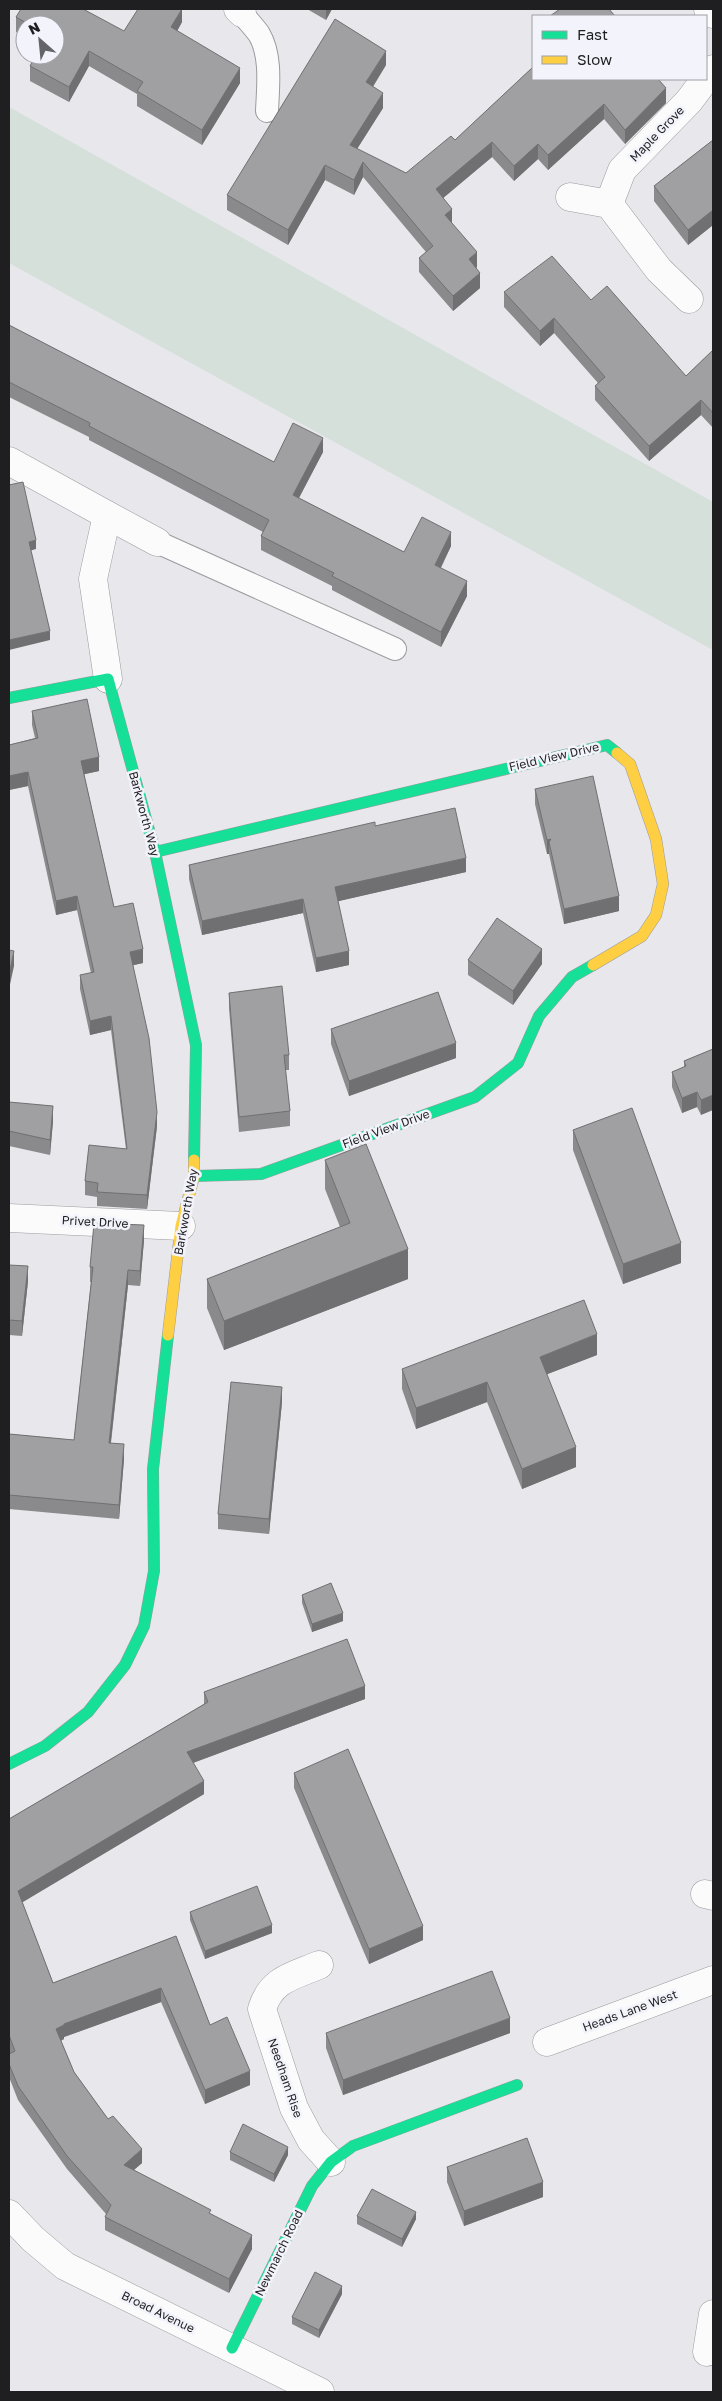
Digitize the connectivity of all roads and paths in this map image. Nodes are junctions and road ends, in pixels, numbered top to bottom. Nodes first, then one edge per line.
1 (708, 9) edge
2 (240, 11) edge
3 (713, 14) edge
4 (705, 80) edge
5 (267, 111) dead end
6 (570, 197) dead end
7 (609, 204) junction
8 (689, 298) dead end
9 (9, 461) edge
10 (107, 515) junction
11 (157, 542) joint
12 (394, 649) dead end
13 (108, 679) junction
14 (9, 698) edge
15 (155, 852) junction
16 (194, 1176) junction
17 (9, 1218) edge
18 (181, 1226) junction
19 (9, 1764) edge
20 (319, 1965) dead end
21 (713, 1980) edge
22 (547, 2042) dead end
23 (517, 2085) dead end
24 (331, 2162) junction
25 (9, 2214) edge
26 (713, 2314) edge
27 (232, 2348) junction
28 (707, 2352) dead end
29 (320, 2392) edge

1 - 3 street
2 - 5 lane
4 - 7 street, Maple Grove
6 - 7 street
7 - 8 street
9 - 10 street
10 - 11 street
10 - 13 street
11 - 12 lane
13 - 14 street
13 - 15 street, Barkworth Way
15 - 16 street, Barkworth Way
15 - 16 street, Field View Drive
16 - 18 street, Barkworth Way
17 - 18 street, Privet Drive
18 - 19 street, Barkworth Way
20 - 24 street, Needham Rise
21 - 22 street, Heads Lane West
23 - 24 street
24 - 27 street, Newmarch Road
25 - 27 street, Broad Avenue
26 - 28 street
27 - 29 street, Broad Avenue

